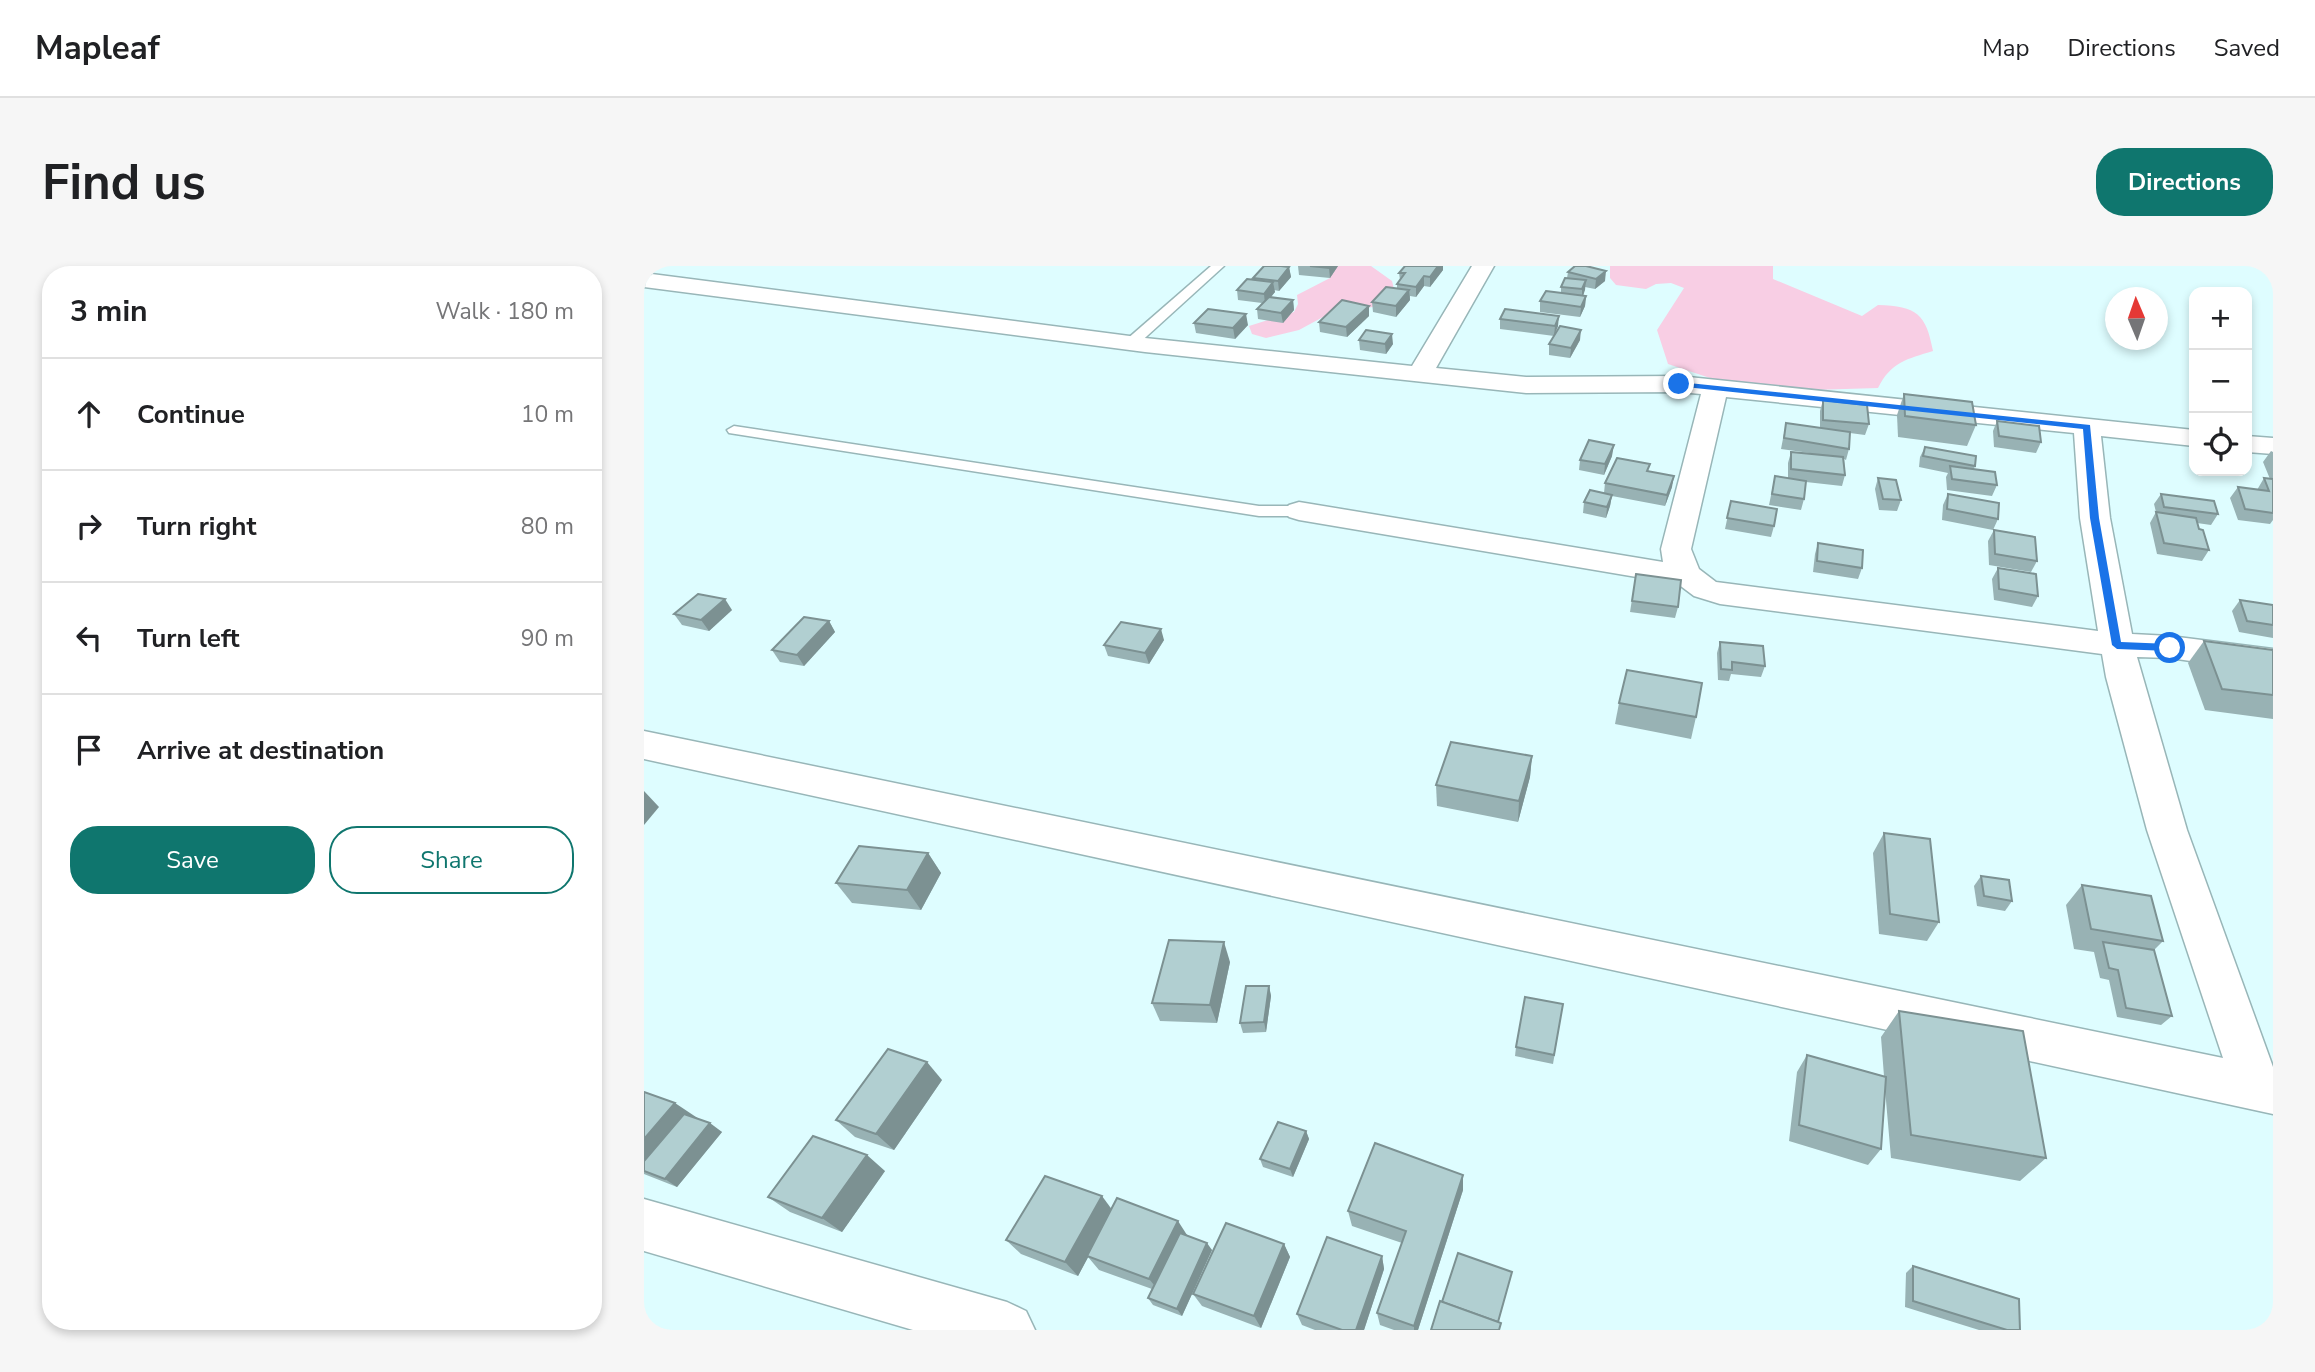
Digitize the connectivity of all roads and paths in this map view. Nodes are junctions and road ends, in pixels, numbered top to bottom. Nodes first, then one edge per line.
1 (1218, 266) edge
2 (1483, 266) edge
3 (644, 280) edge
4 (1132, 343) junction
5 (1420, 374) junction
6 (1715, 388) junction
7 (2087, 427) junction
8 (734, 430) dead end
9 (2189, 437) edge
10 (2252, 444) edge
11 (2273, 446) edge
12 (1299, 511) joint
13 (1687, 576) junction
14 (2117, 645) junction
15 (2273, 661) edge
16 (644, 745) edge
17 (2265, 1090) edge
18 (644, 1225) edge
19 (1007, 1330) edge

1 - 4 lane
2 - 5 street
3 - 4 street
4 - 5 street
5 - 6 street
6 - 7 street
6 - 13 street
7 - 9 street
7 - 14 street
8 - 12 lane
10 - 11 street
12 - 13 street
13 - 14 street
14 - 15 street
14 - 17 street
16 - 17 street
18 - 19 street

